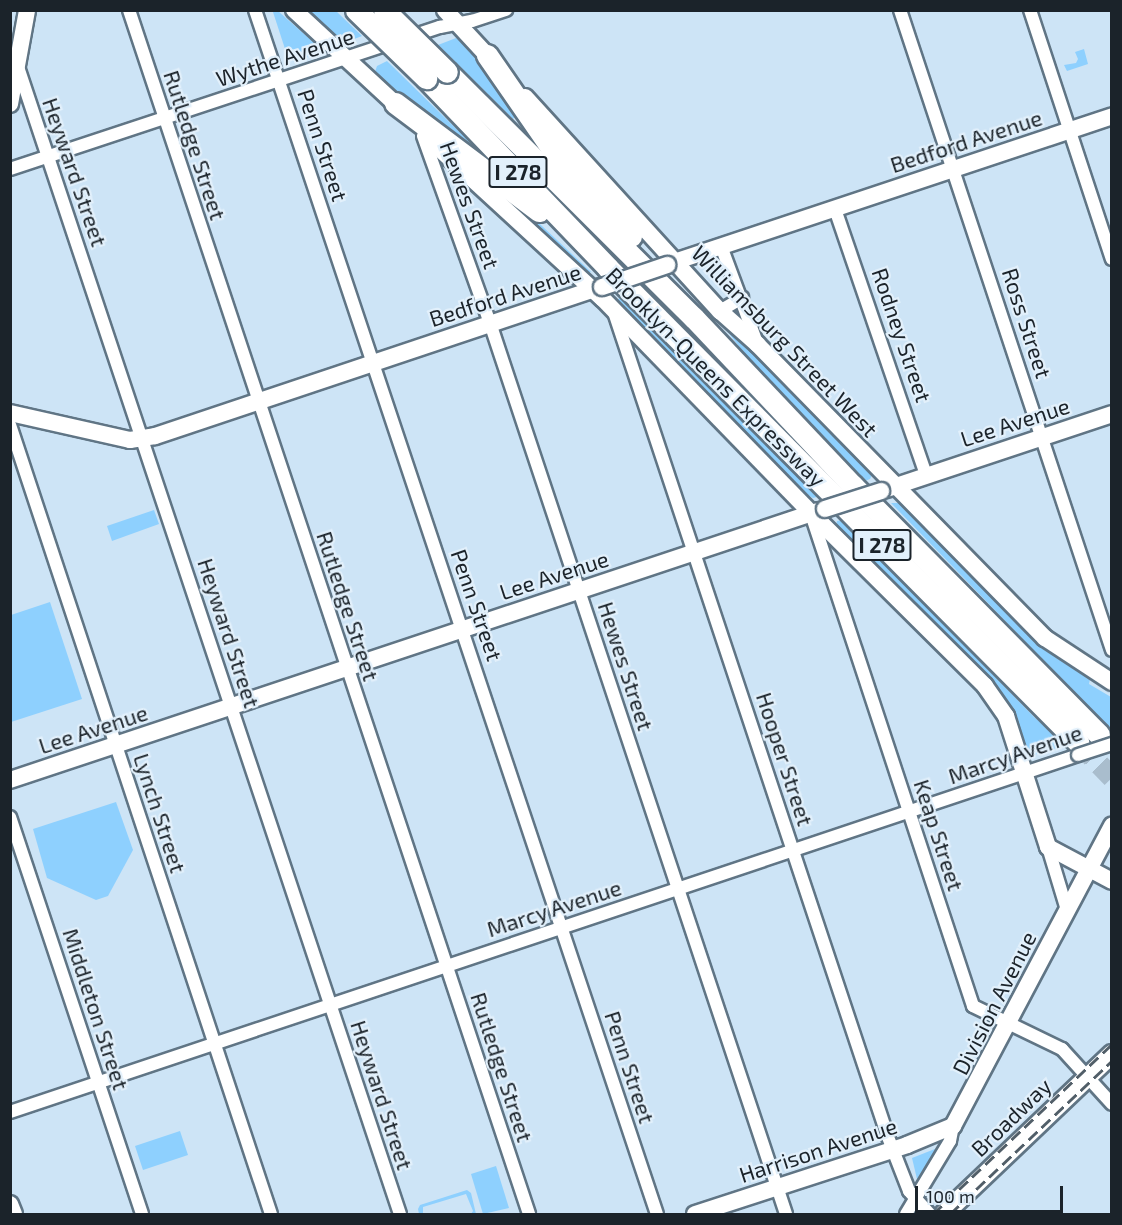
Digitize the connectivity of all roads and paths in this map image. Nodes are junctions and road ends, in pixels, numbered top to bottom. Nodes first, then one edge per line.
1 (27, 10) edge
2 (129, 10) edge
3 (255, 10) edge
4 (294, 10) edge
5 (356, 10) edge
6 (384, 10) edge
7 (445, 10) edge
8 (506, 10) edge
9 (900, 10) edge
10 (1030, 10) edge
11 (458, 24) junction
12 (487, 56) junction
13 (347, 59) junction
14 (17, 66) junction
15 (279, 80) junction
16 (10, 104) edge
17 (395, 104) junction
18 (1112, 116) edge
19 (165, 119) junction
20 (1069, 131) junction
21 (422, 132) junction
22 (48, 157) junction
23 (10, 169) edge
24 (953, 169) junction
25 (835, 209) junction
26 (721, 246) junction
27 (1112, 259) edge
28 (671, 263) junction
29 (601, 281) junction
30 (742, 298) junction
31 (613, 309) junction
32 (720, 311) junction
33 (694, 318) junction
34 (490, 323) junction
35 (757, 344) junction
36 (651, 348) junction
37 (372, 362) junction
38 (631, 365) junction
39 (258, 400) junction
40 (10, 413) edge
41 (1112, 414) edge
42 (10, 425) edge
43 (1042, 437) junction
44 (142, 438) junction
45 (926, 475) junction
46 (888, 488) junction
47 (818, 511) junction
48 (844, 544) junction
49 (694, 553) junction
50 (825, 556) junction
51 (579, 591) junction
52 (463, 629) junction
53 (1112, 650) edge
54 (347, 668) junction
55 (1109, 677) edge
56 (231, 706) junction
57 (1105, 739) edge
58 (116, 745) junction
59 (1078, 749) junction
60 (1025, 774) junction
61 (10, 780) edge
62 (909, 812) junction
63 (10, 817) edge
64 (1112, 826) edge
65 (1048, 847) junction
66 (794, 851) junction
67 (1089, 869) junction
68 (1112, 881) edge
69 (678, 890) junction
70 (1067, 910) junction
71 (562, 928) junction
72 (446, 966) junction
73 (330, 1005) junction
74 (1008, 1024) junction
75 (214, 1043) junction
76 (1112, 1054) edge
77 (1087, 1077) junction
78 (98, 1082) junction
79 (1112, 1104) edge
80 (10, 1112) edge
81 (953, 1126) junction
82 (893, 1149) junction
83 (777, 1188) junction
84 (916, 1199) junction
85 (10, 1204) edge
86 (14, 1215) edge
87 (142, 1215) edge
88 (271, 1215) edge
89 (400, 1215) edge
90 (529, 1215) edge
91 (657, 1215) edge
92 (695, 1215) edge
93 (786, 1215) edge
94 (906, 1215) edge
95 (930, 1215) edge
96 (944, 1215) edge

1 - 14 main road
2 - 19 street, Rutledge Street
3 - 15 street, Penn Street
4 - 13 main road
5 - 29 highway, Brooklyn-Queens Expressway / I 278, bridge
6 - 33 highway, Brooklyn-Queens Expressway / I 278, bridge
7 - 11 main road, Williamsburg Street West
8 - 11 street, Wythe Avenue
9 - 24 street, Ross Street
10 - 20 street
11 - 12 main road, Williamsburg Street West
11 - 13 street, Wythe Avenue
12 - 28 main road, Williamsburg Street West
12 - 33 highway
13 - 15 street, Wythe Avenue
13 - 17 main road
14 - 16 main road
14 - 22 street, Heyward Street
15 - 19 street, Wythe Avenue
15 - 37 street, Penn Street
17 - 21 main road
17 - 29 highway
18 - 20 main road, Bedford Avenue
19 - 22 street, Wythe Avenue
19 - 39 street, Rutledge Street
20 - 24 main road, Bedford Avenue
20 - 27 street
21 - 29 main road
21 - 34 street, Hewes Street
22 - 23 street, Wythe Avenue
22 - 44 street, Heyward Street
24 - 25 main road, Bedford Avenue
24 - 43 street, Ross Street
25 - 26 main road, Bedford Avenue
25 - 45 street, Rodney Street
26 - 28 main road, Bedford Avenue
26 - 30 street
28 - 29 main road, Bedford Avenue, bridge
28 - 32 main road, Williamsburg Street West
29 - 31 main road
29 - 34 main road, Bedford Avenue
29 - 59 highway, Brooklyn-Queens Expressway / I 278
30 - 32 street
30 - 35 street
31 - 36 main road
31 - 38 street, Hooper Street
32 - 35 main road, Williamsburg Street West
33 - 57 highway, Brooklyn-Queens Expressway / I 278
34 - 37 main road, Bedford Avenue
34 - 51 street, Hewes Street
35 - 46 main road, Williamsburg Street West
36 - 38 street
36 - 47 main road
37 - 39 main road, Bedford Avenue
37 - 52 street, Penn Street
38 - 49 street, Hooper Street
39 - 44 main road, Bedford Avenue
39 - 54 street, Rutledge Street
40 - 44 main road, Bedford Avenue
41 - 43 main road, Lee Avenue
42 - 58 street, Lynch Street
43 - 45 main road, Lee Avenue
43 - 53 street, Ross Street
44 - 56 street, Heyward Street
45 - 46 main road, Lee Avenue
46 - 47 main road, Lee Avenue, bridge
46 - 55 main road, Williamsburg Street West
47 - 48 main road
47 - 49 main road, Lee Avenue
47 - 50 street, Keap Street
48 - 50 street
48 - 60 main road
49 - 51 main road, Lee Avenue
49 - 66 street, Hooper Street
50 - 62 street, Keap Street
51 - 52 main road, Lee Avenue
51 - 69 street, Hewes Street
52 - 54 main road, Lee Avenue
52 - 71 street, Penn Street
54 - 56 main road, Lee Avenue
54 - 72 street, Rutledge Street
56 - 58 main road, Lee Avenue
56 - 73 street, Heyward Street
57 - 59 street, Marcy Avenue, bridge
58 - 61 main road, Lee Avenue
58 - 75 street, Lynch Street
59 - 60 street, Marcy Avenue
60 - 62 street, Marcy Avenue
60 - 65 main road
62 - 66 street, Marcy Avenue
62 - 74 street, Keap Street
63 - 78 street, Middleton Street
64 - 67 main road, Division Avenue
65 - 67 main road
65 - 70 street
66 - 69 street, Marcy Avenue
66 - 82 street, Hooper Street
67 - 68 main road
67 - 70 main road, Division Avenue
69 - 71 street, Marcy Avenue
69 - 83 street, Hewes Street
70 - 74 main road, Division Avenue
71 - 72 street, Marcy Avenue
71 - 91 street, Penn Street
72 - 73 street, Marcy Avenue
72 - 90 street, Rutledge Street
73 - 75 street, Marcy Avenue
73 - 89 street, Heyward Street
74 - 77 street, Keap Street
74 - 81 main road, Division Avenue
75 - 78 street, Marcy Avenue
75 - 88 street, Lynch Street
76 - 77 main road, Broadway
77 - 79 street, Keap Street
77 - 96 main road, Broadway
78 - 80 street, Marcy Avenue
78 - 87 street, Middleton Street
81 - 82 main road, Harrison Avenue
81 - 84 street, Division Avenue
82 - 83 main road, Harrison Avenue
82 - 84 street, Hooper Street
83 - 92 main road, Harrison Avenue
83 - 93 street, Hewes Street
84 - 94 street
84 - 95 street, Hooper Street
85 - 86 main road

